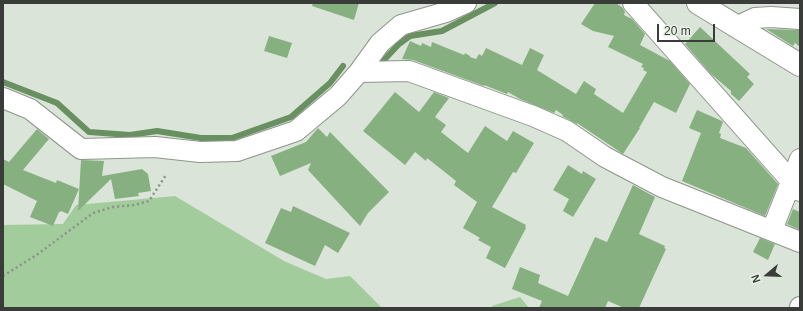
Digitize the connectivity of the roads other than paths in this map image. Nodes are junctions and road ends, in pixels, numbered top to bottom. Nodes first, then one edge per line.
1 (466, 3) edge
2 (633, 3) edge
3 (698, 3) edge
4 (800, 19) edge
5 (736, 27) junction
6 (800, 66) edge
7 (359, 72) junction
8 (3, 98) edge
9 (800, 160) edge
10 (795, 186) edge
11 (772, 230) junction
12 (800, 242) edge

1 - 7 street
2 - 10 street
3 - 5 main road
4 - 5 street
5 - 6 main road
7 - 8 street
7 - 11 street
9 - 10 street
10 - 11 street
11 - 12 street

